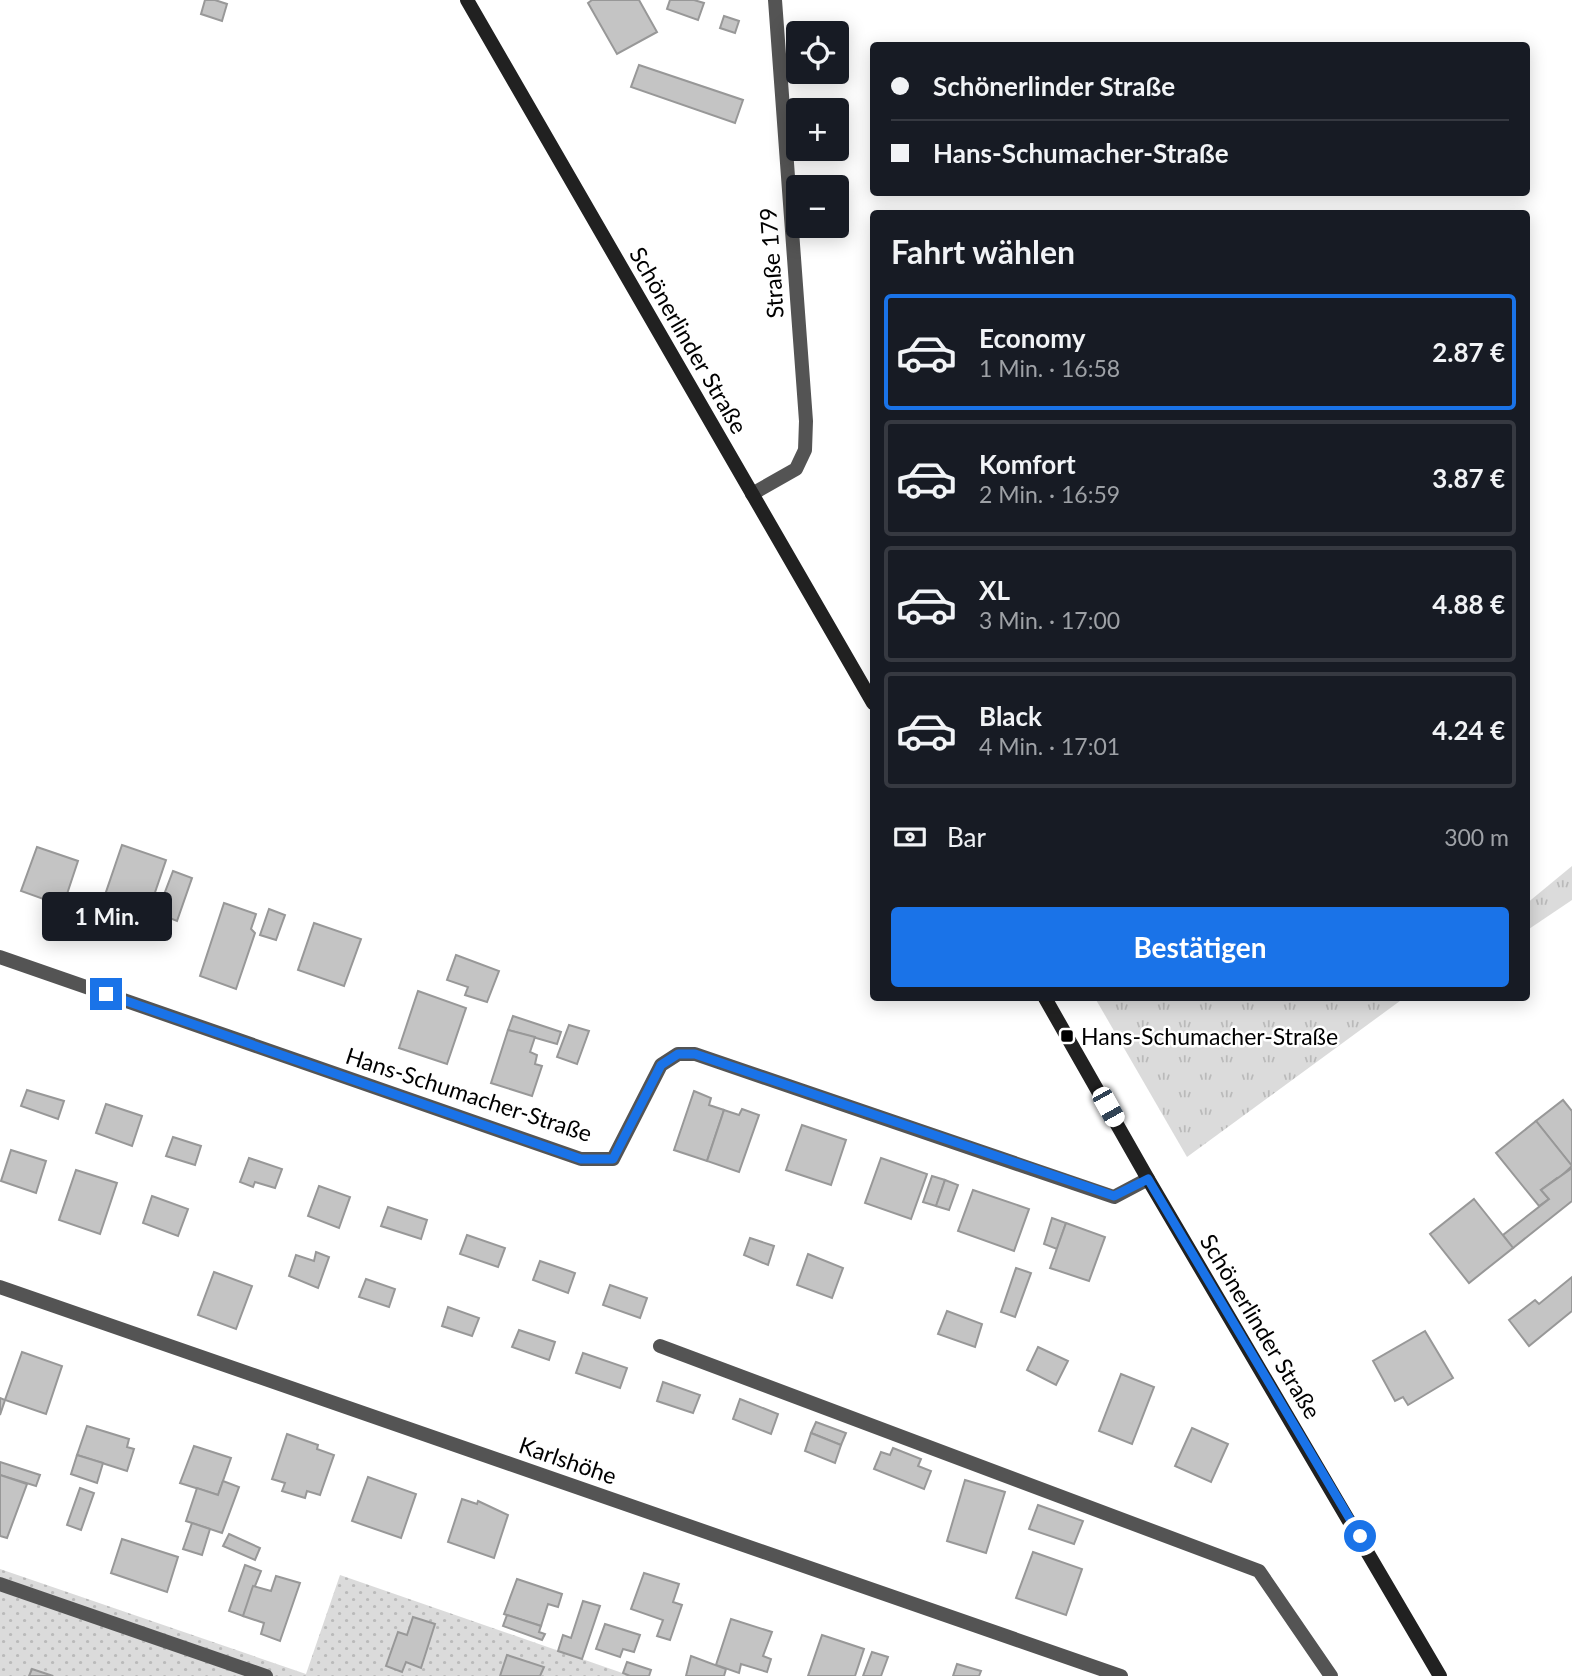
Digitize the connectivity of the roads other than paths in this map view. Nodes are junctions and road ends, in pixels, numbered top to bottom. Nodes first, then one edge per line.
1 (467, 0) edge
2 (775, 0) edge
3 (752, 494) junction
4 (870, 698) edge
5 (0, 957) edge
6 (1047, 1001) edge
7 (1148, 1179) junction
8 (0, 1287) edge
9 (660, 1346) dead end
10 (0, 1584) edge
11 (266, 1676) edge
12 (1121, 1676) edge
13 (1331, 1676) edge
14 (1440, 1676) edge

1 - 3 main road, Schönerlinder Straße
2 - 3 street, Straße 179
3 - 4 main road, Schönerlinder Straße
5 - 7 street, Hans-Schumacher-Straße
6 - 7 main road, Schönerlinder Straße
7 - 14 main road, Schönerlinder Straße
8 - 12 street, Karlshöhe
9 - 13 street
10 - 11 street

